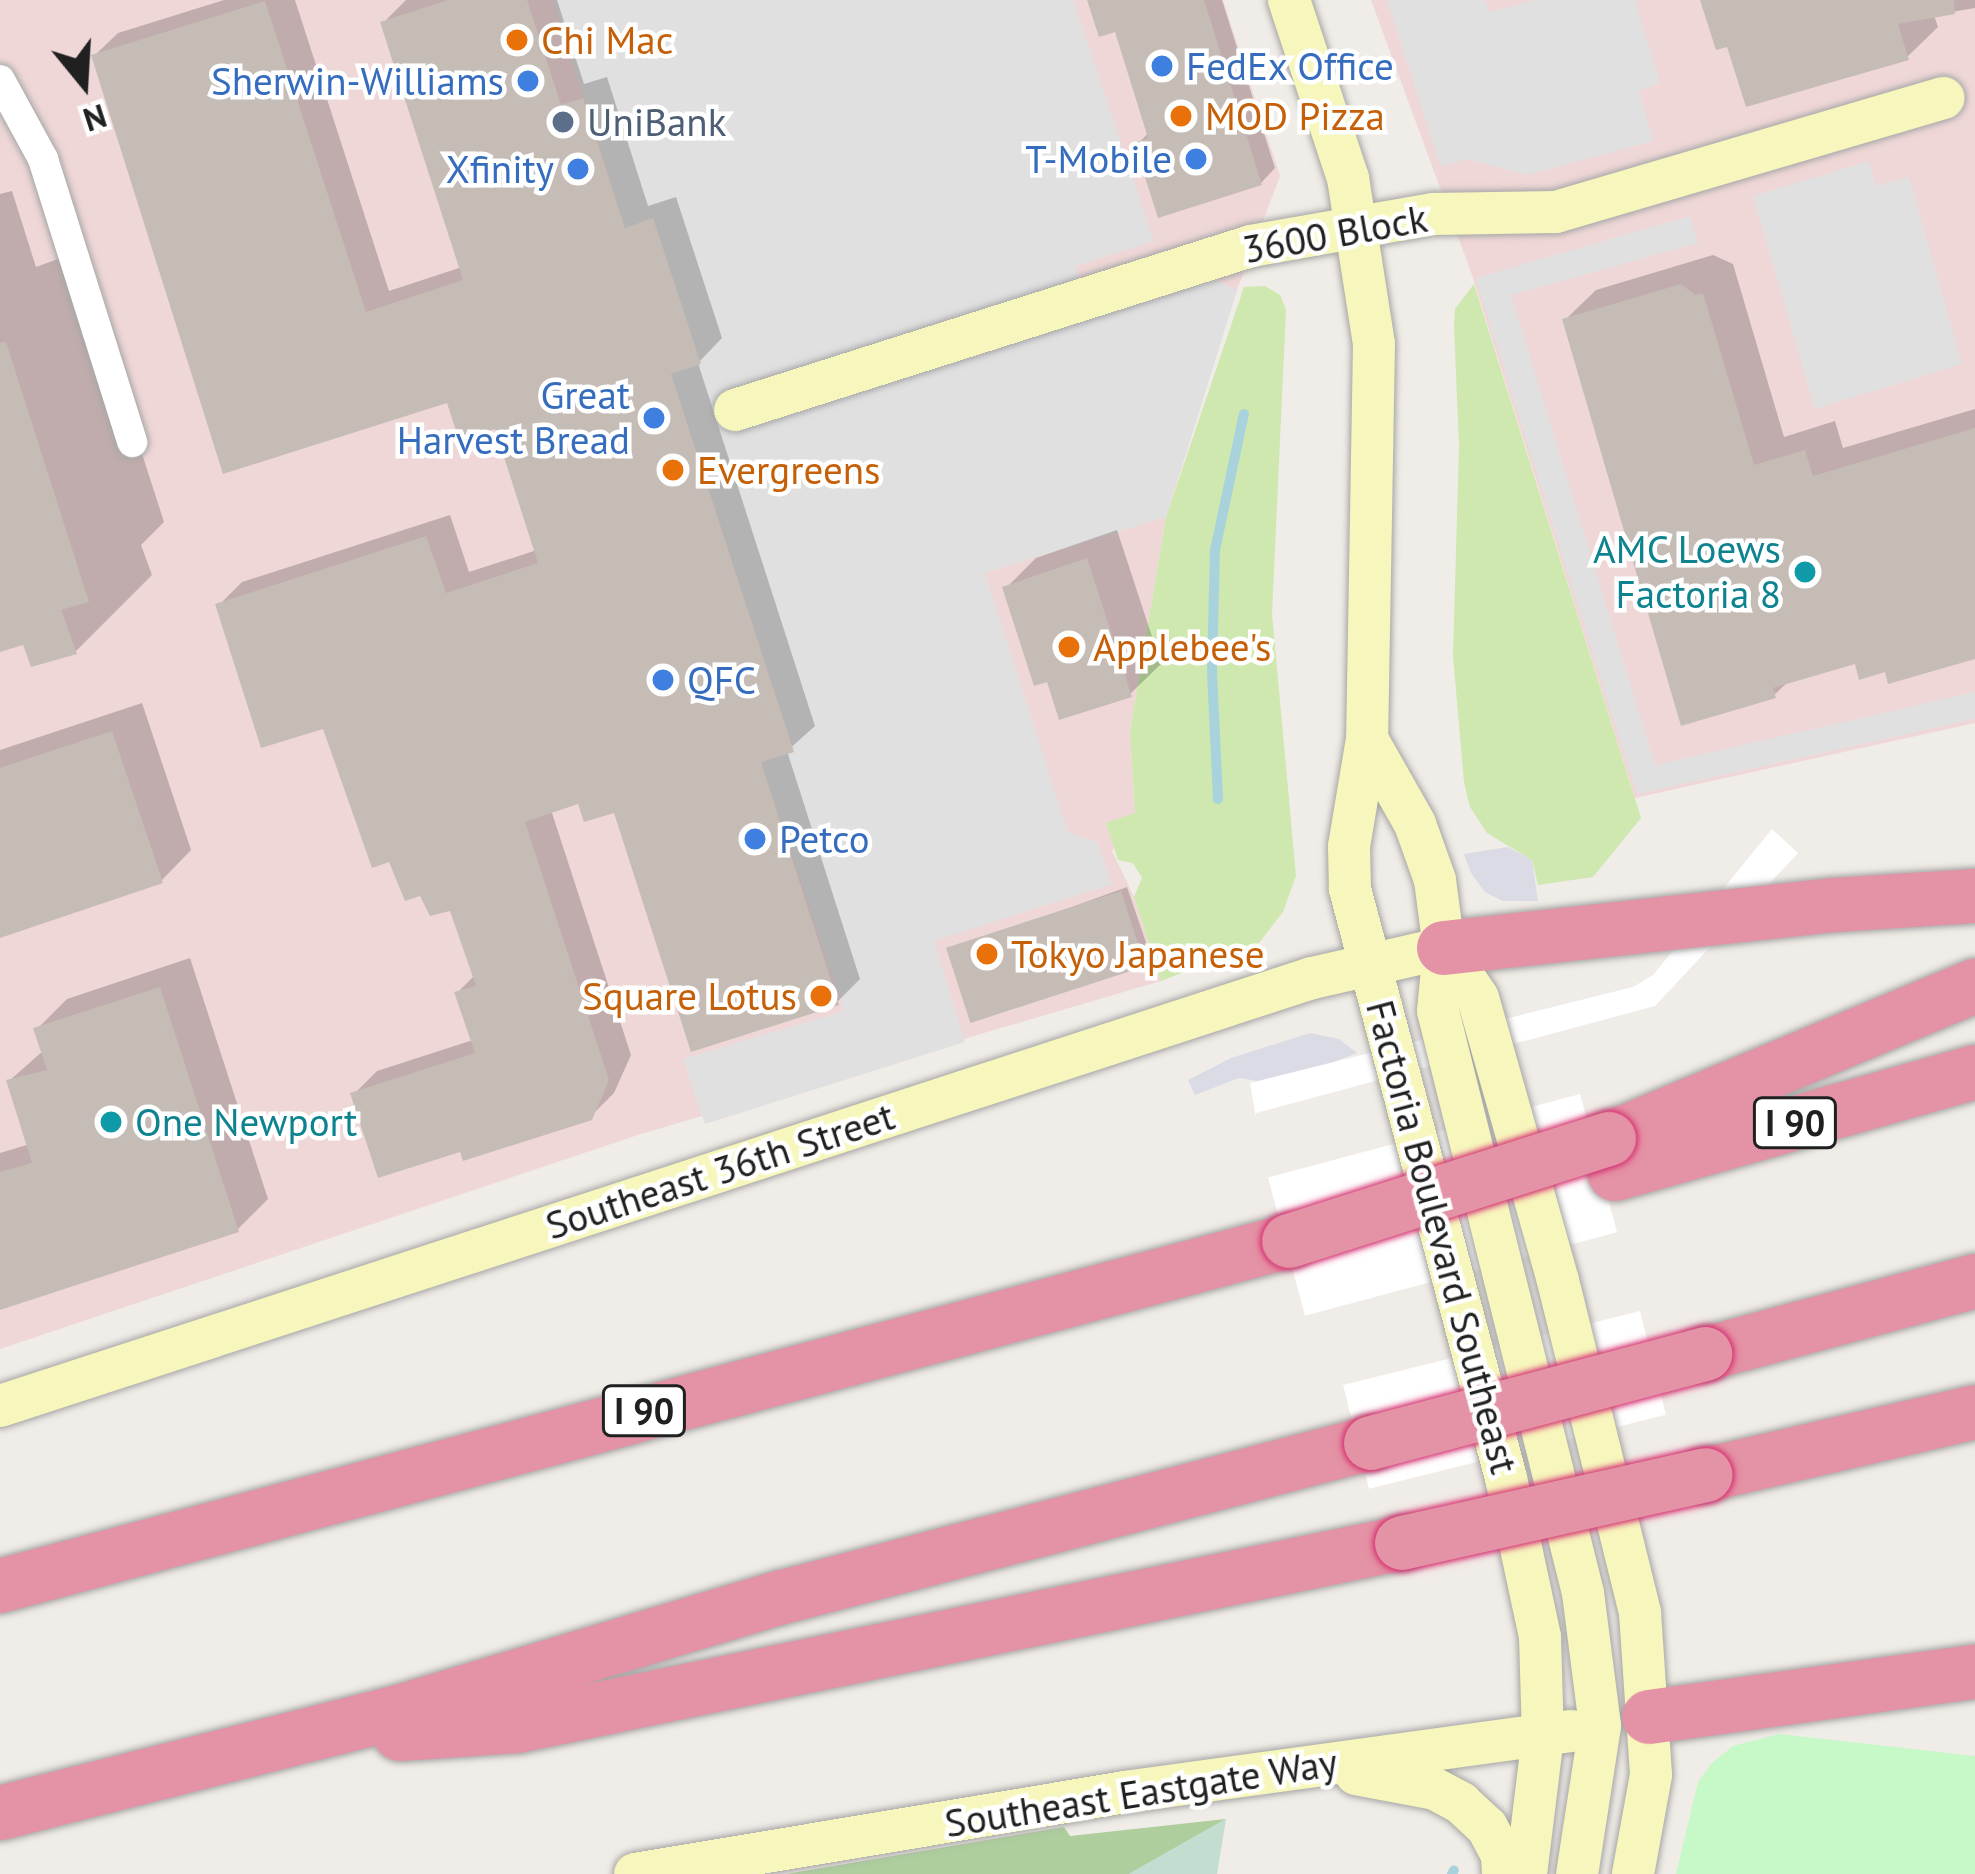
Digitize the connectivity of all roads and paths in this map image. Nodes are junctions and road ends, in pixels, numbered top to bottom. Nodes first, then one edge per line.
1 (1289, 0) edge
2 (0, 80) edge
3 (1944, 98) dead end
4 (1359, 226) junction
5 (735, 410) dead end
6 (132, 442) dead end
7 (1367, 739) junction
8 (1975, 896) edge
9 (1444, 948) junction
10 (1371, 964) junction
11 (1975, 986) edge
12 (1975, 1072) edge
13 (1612, 1156) junction
14 (1975, 1280) edge
15 (0, 1406) edge
16 (1972, 1413) edge
17 (0, 1586) edge
18 (1975, 1672) edge
19 (1624, 1722) junction
20 (1543, 1736) junction
21 (272, 1744) junction
22 (1307, 1766) junction
23 (0, 1813) edge
24 (635, 1874) edge
25 (1503, 1874) edge
26 (1526, 1874) edge
27 (1577, 1874) edge
28 (1633, 1874) edge

1 - 4 main road, Factoria Boulevard Southeast
2 - 6 street
3 - 4 main road, 3600 Block
4 - 5 main road, 3600 Block
4 - 7 main road, Factoria Boulevard Southeast
7 - 9 main road
7 - 10 main road, Factoria Boulevard Southeast
8 - 9 highway
9 - 10 main road, Southeast 36th Street
9 - 19 main road
10 - 15 main road, Southeast 36th Street
10 - 20 main road, Factoria Boulevard Southeast
11 - 13 highway
12 - 13 highway, I 90
13 - 17 highway, I 90, bridge
14 - 21 highway, bridge
16 - 21 highway, bridge
18 - 19 highway
19 - 20 main road, Southeast Eastgate Way
19 - 27 main road
19 - 28 main road
20 - 22 main road, Southeast Eastgate Way
20 - 26 main road, Factoria Boulevard Southeast
21 - 23 highway
22 - 24 main road, Southeast Eastgate Way
22 - 25 main road

